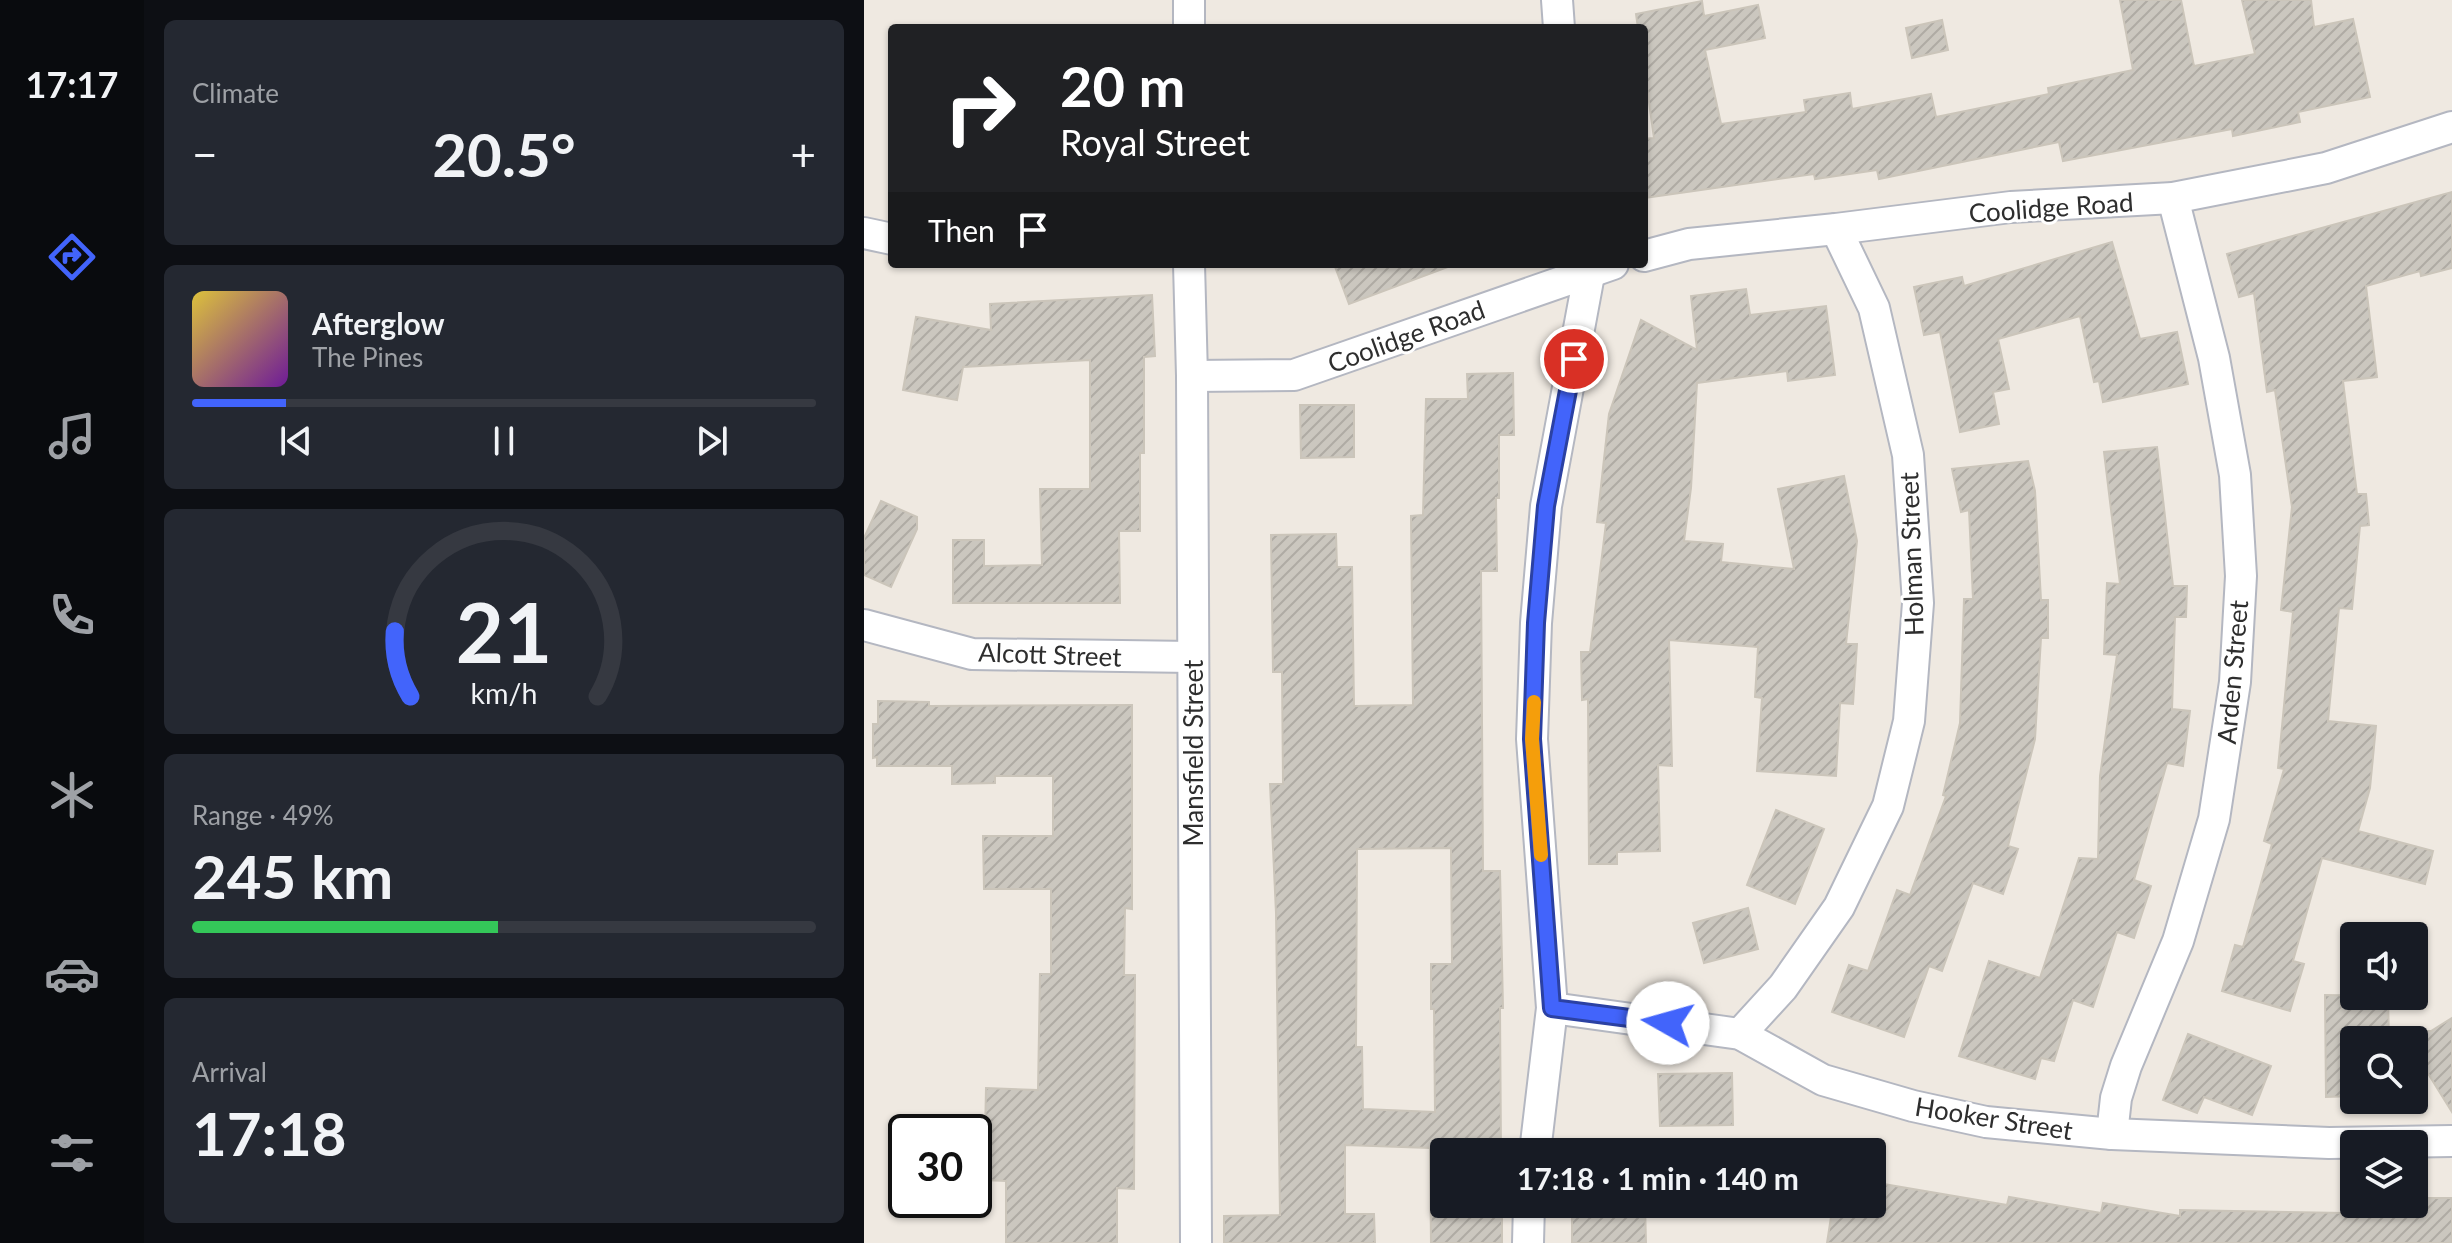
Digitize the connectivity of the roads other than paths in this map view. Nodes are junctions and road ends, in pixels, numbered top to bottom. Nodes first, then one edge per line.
1 (1189, 0) edge
2 (1557, 0) edge
3 (1189, 24) edge
4 (1559, 24) edge
5 (2452, 127) edge
6 (2173, 198) junction
7 (1836, 229) junction
8 (864, 233) edge
9 (888, 238) edge
10 (1648, 255) edge
11 (1189, 268) edge
12 (1592, 268) edge
13 (1598, 268) edge
14 (1192, 376) junction
15 (864, 625) edge
16 (1192, 657) junction
17 (1552, 1008) junction
18 (1740, 1034) junction
19 (2112, 1134) junction
20 (1537, 1138) edge
21 (2452, 1141) edge
22 (1529, 1218) edge
23 (1196, 1243) edge
24 (1528, 1243) edge

1 - 3 street
2 - 4 street
5 - 6 street, Coolidge Road
6 - 7 street, Coolidge Road
6 - 19 street, Arden Street
7 - 10 street, Coolidge Road
7 - 18 street, Holman Street
8 - 9 street
11 - 14 street, Mansfield Street
12 - 14 street, Coolidge Road
13 - 17 street
14 - 16 street, Mansfield Street
15 - 16 street, Alcott Street
16 - 23 street, Mansfield Street
17 - 18 street, Hooker Street
17 - 20 street
18 - 19 street, Hooker Street
19 - 21 street, Hooker Street
22 - 24 street

